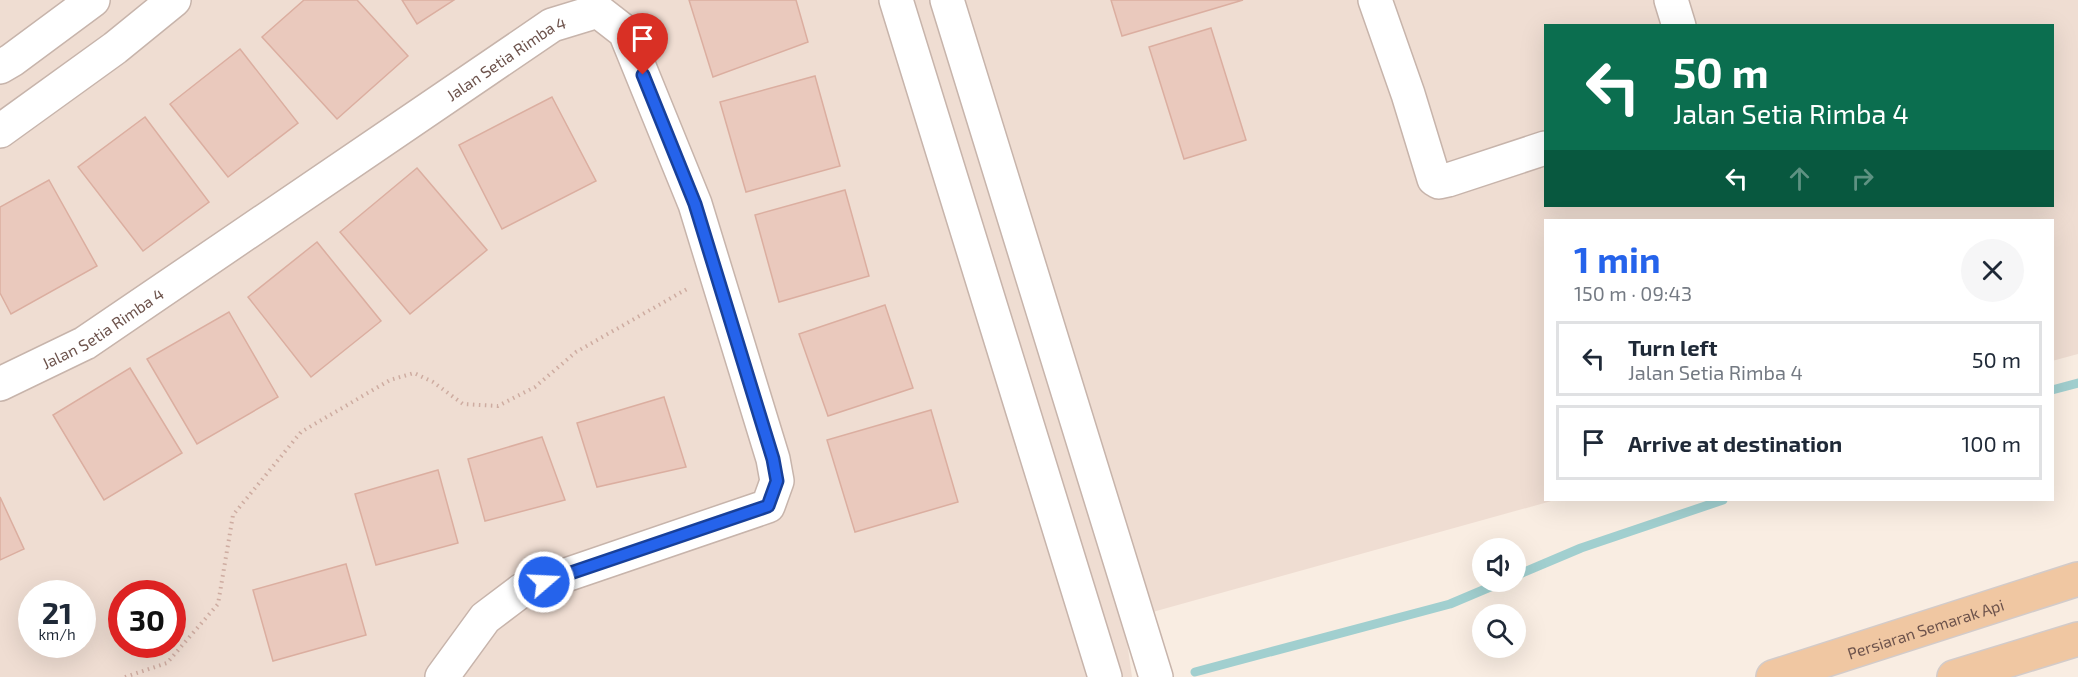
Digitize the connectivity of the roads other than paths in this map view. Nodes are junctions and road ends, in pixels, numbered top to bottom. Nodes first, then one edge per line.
1 (93, 0) edge
2 (174, 0) edge
3 (896, 0) edge
4 (946, 0) edge
5 (1375, 0) edge
6 (1671, 0) edge
7 (1678, 24) edge
8 (0, 67) edge
9 (0, 131) edge
10 (1544, 148) edge
11 (0, 384) edge
12 (2078, 579) edge
13 (2078, 639) edge
14 (442, 677) edge
15 (1105, 677) edge
16 (1155, 677) edge
17 (1773, 677) edge
18 (1954, 677) edge

1 - 8 street
2 - 9 street
3 - 15 street
4 - 16 street
5 - 10 street
6 - 7 street
11 - 14 street, Jalan Setia Rimba 4
12 - 17 main road, Persiaran Semarak Api
13 - 18 main road

